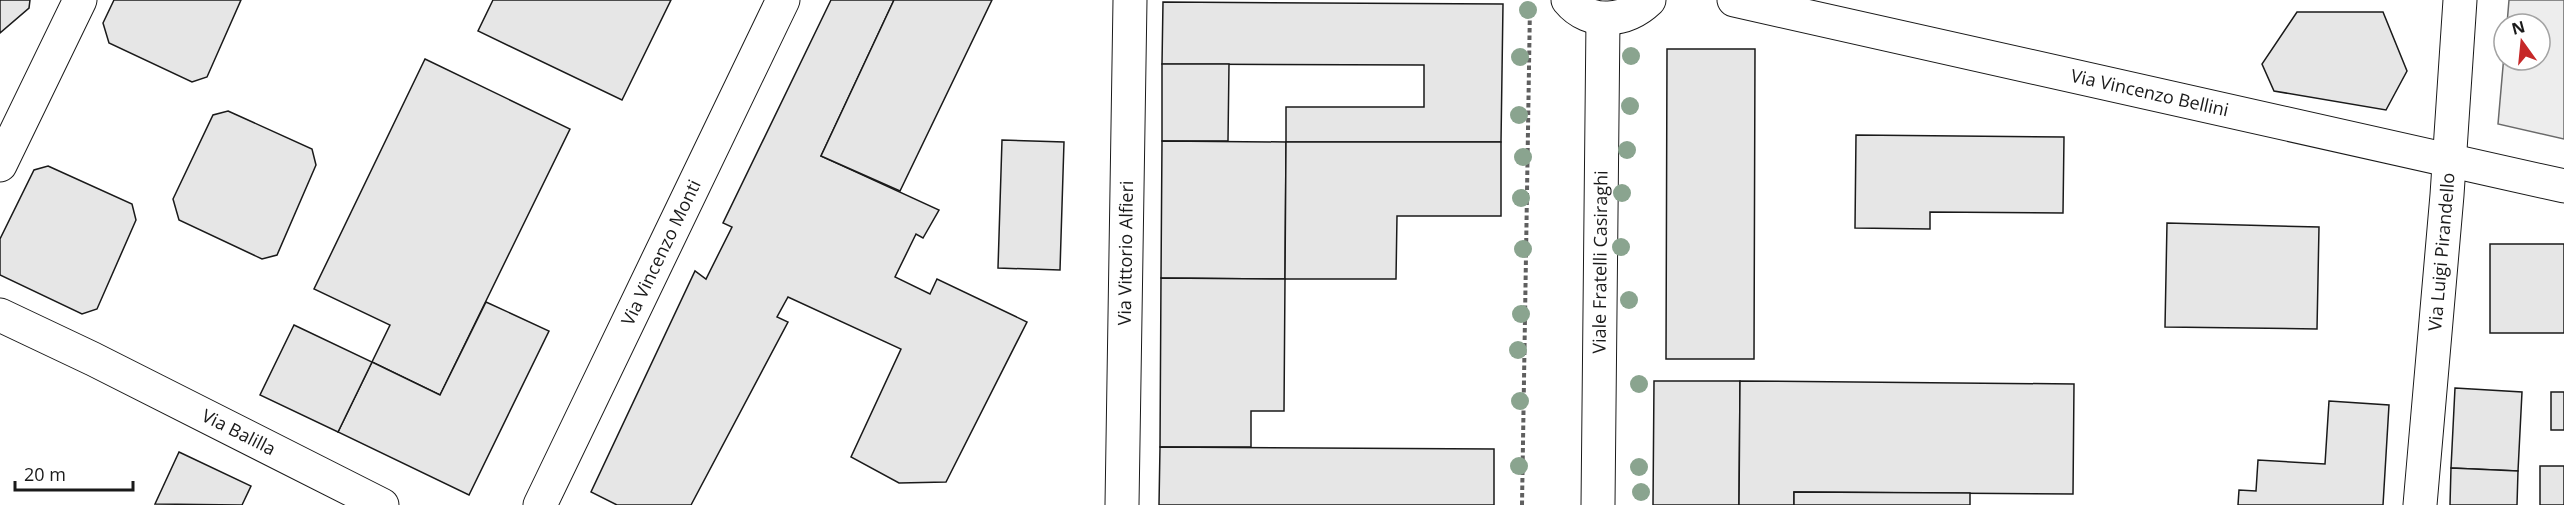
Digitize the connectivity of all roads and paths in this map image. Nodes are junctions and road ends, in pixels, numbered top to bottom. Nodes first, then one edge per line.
1 (80, 0) edge
2 (783, 0) edge
3 (1130, 0) edge
4 (1530, 0) edge
5 (1568, 0) edge
6 (1649, 0) edge
7 (1734, 0) edge
8 (2460, 0) edge
9 (1603, 19) junction
10 (2449, 159) junction
11 (0, 165) edge
12 (2564, 186) edge
13 (0, 315) edge
14 (382, 505) edge
15 (540, 505) edge
16 (1122, 505) edge
17 (1522, 505) edge
18 (1598, 505) edge
19 (2420, 505) edge

1 - 11 street
2 - 15 street, Via Vincenzo Monti
3 - 16 street, Via Vittorio Alfieri
4 - 17 path
5 - 9 street
6 - 9 street
7 - 10 street, Via Vincenzo Bellini
8 - 10 street, Via Luigi Pirandello
9 - 18 street, Viale Fratelli Casiraghi
10 - 12 street, Via Vincenzo Bellini
10 - 19 street, Via Luigi Pirandello
13 - 14 street, Via Balilla

